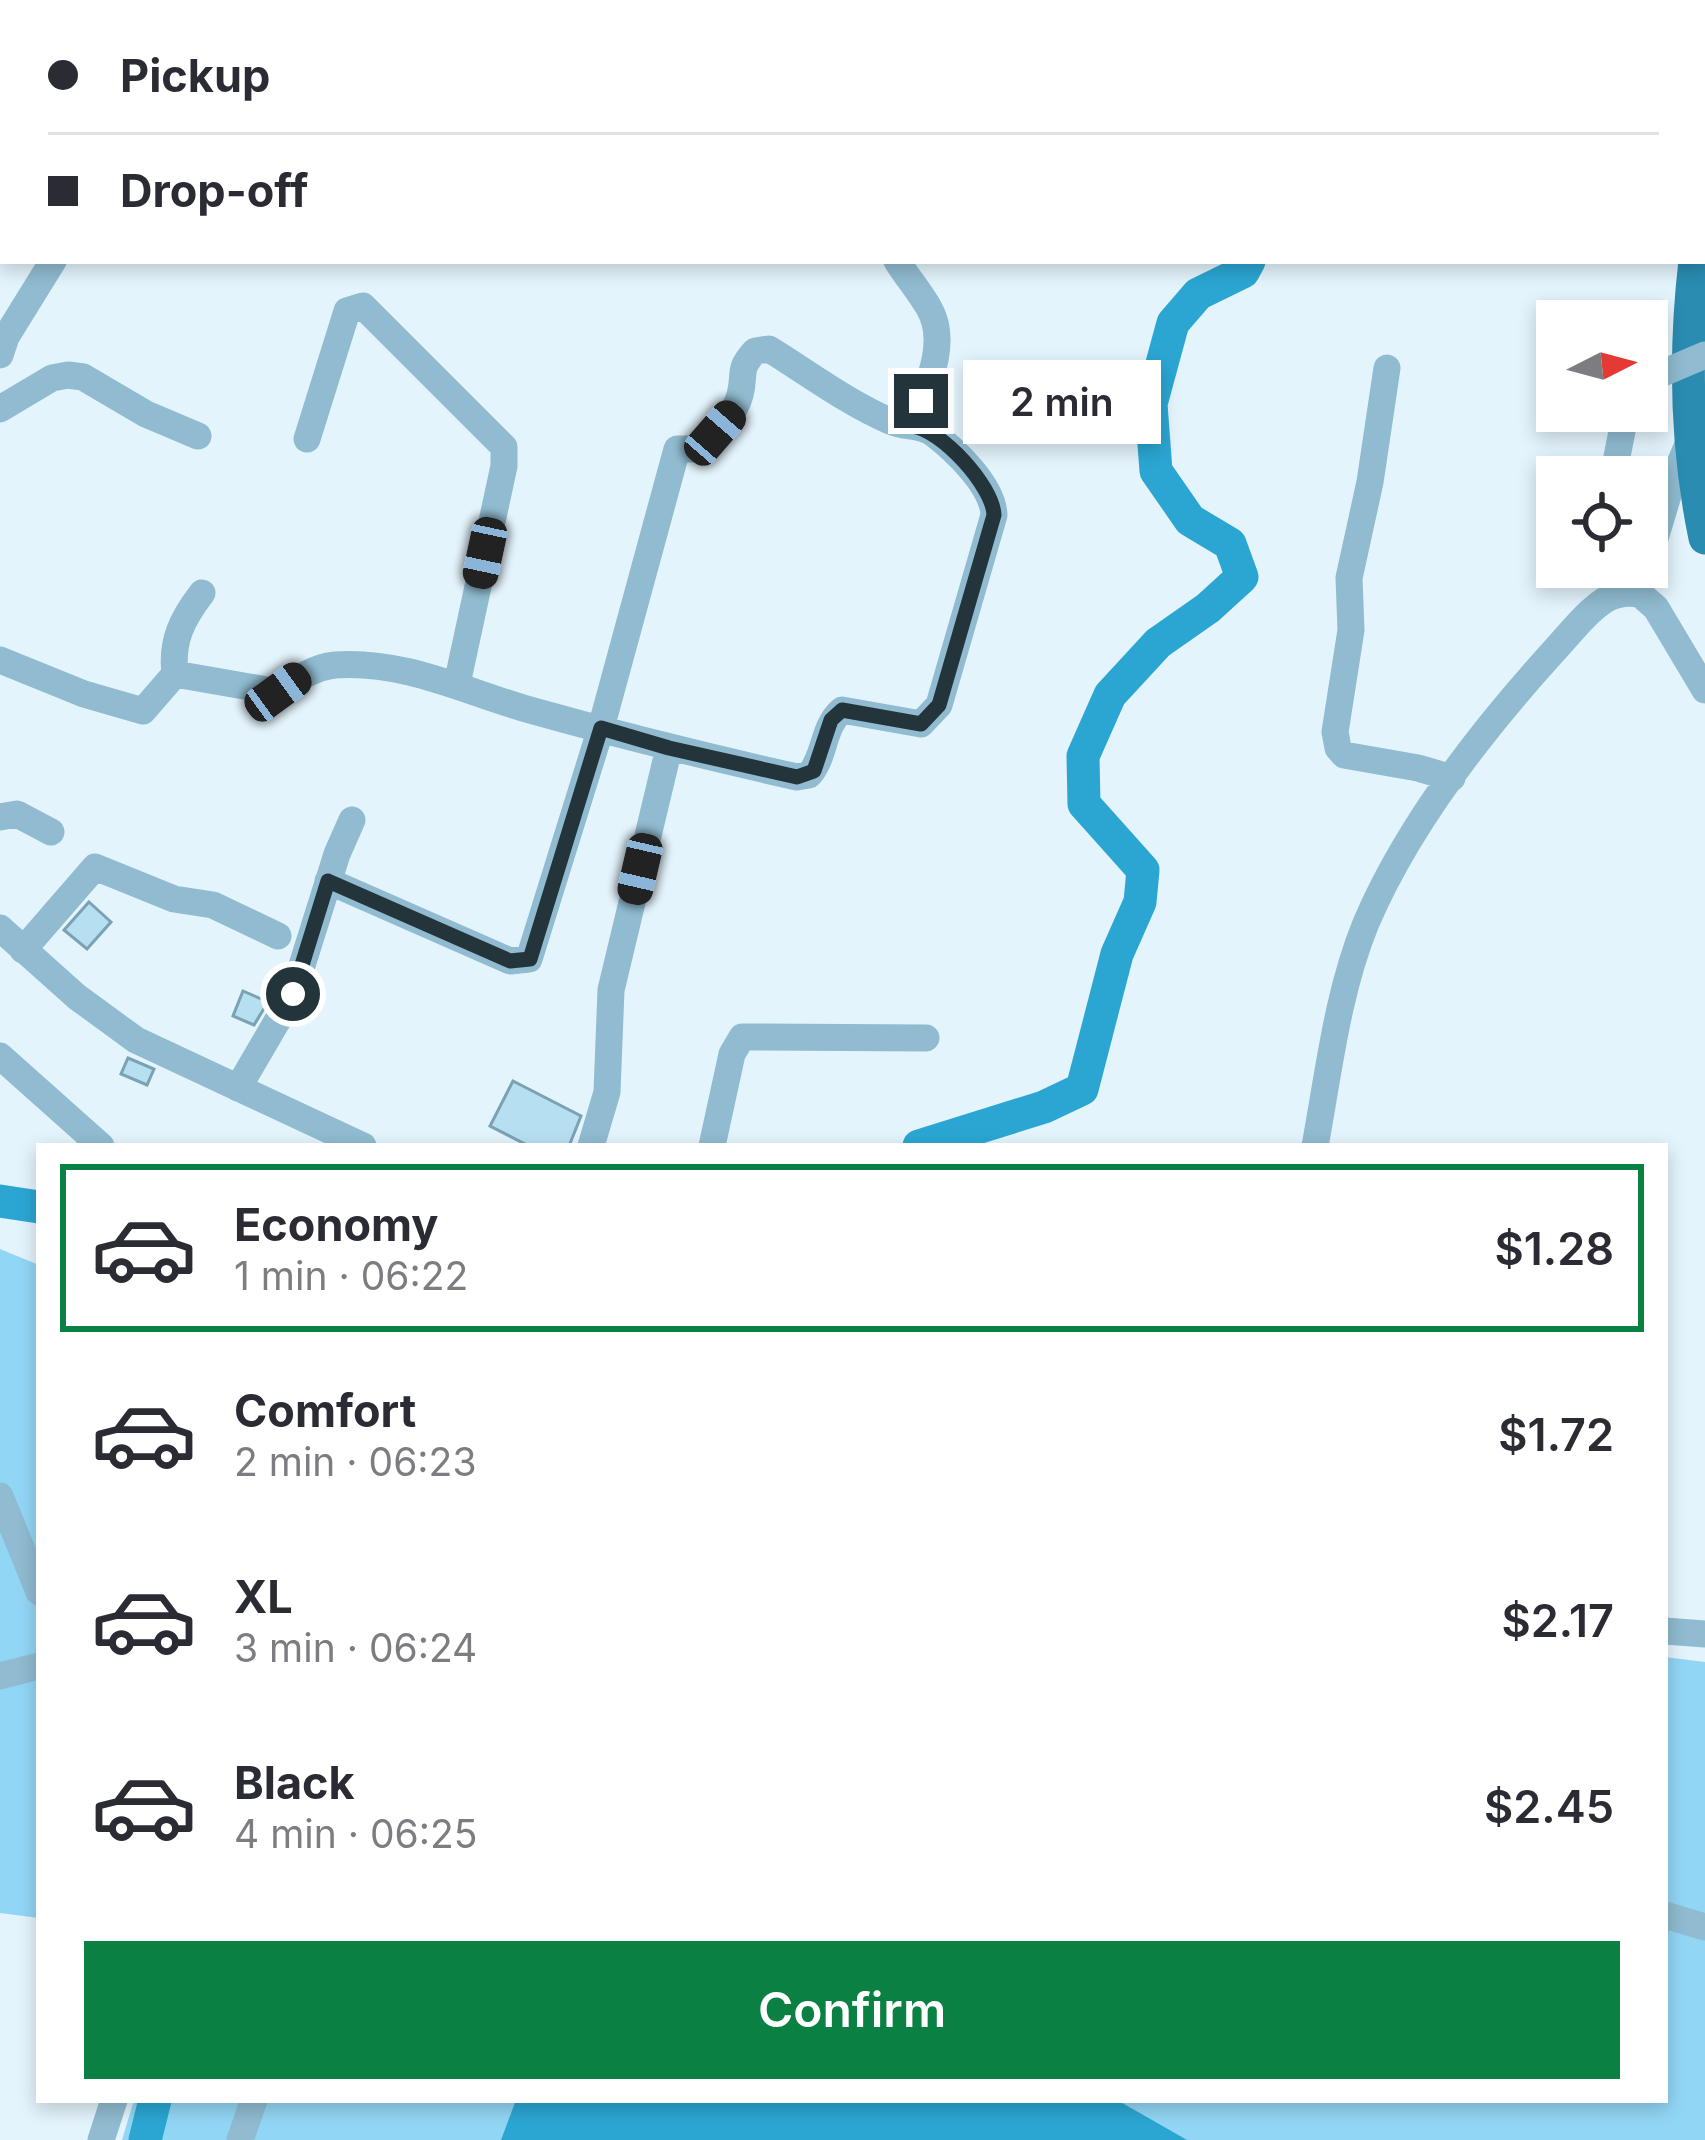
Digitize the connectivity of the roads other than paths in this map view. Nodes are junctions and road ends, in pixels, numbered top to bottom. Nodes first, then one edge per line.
1 (51, 264) edge
2 (899, 264) edge
3 (1695, 264) edge
4 (0, 355) edge
5 (1705, 355) edge
6 (1387, 368) dead end
7 (1668, 371) edge
8 (0, 410) edge
9 (912, 426) junction
10 (198, 436) dead end
11 (307, 439) dead end
12 (1689, 442) junction
13 (1668, 495) edge
14 (1705, 538) edge
15 (1630, 588) edge
16 (1648, 588) edge
17 (202, 593) dead end
18 (0, 660) edge
19 (175, 674) junction
20 (457, 684) junction
21 (1705, 690) edge
22 (601, 728) junction
23 (669, 748) junction
24 (1452, 778) junction
25 (0, 817) edge
26 (352, 820) dead end
27 (51, 832) dead end
28 (328, 881) junction
29 (0, 928) edge
30 (278, 936) dead end
31 (23, 950) junction
32 (926, 1038) dead end
33 (0, 1055) edge
34 (238, 1088) junction
35 (309, 1135) edge
36 (98, 1143) edge
37 (348, 1143) edge
38 (592, 1143) edge
39 (713, 1143) edge
40 (1316, 1143) edge
41 (0, 1496) edge
42 (36, 1585) edge
43 (1668, 1631) edge
44 (1705, 1634) edge
45 (36, 1667) edge
46 (0, 1676) edge
47 (1668, 1916) edge
48 (1705, 1927) edge
49 (113, 2103) edge
50 (253, 2103) edge
51 (101, 2140) edge
52 (240, 2140) edge

1 - 4 street
2 - 9 street
3 - 12 main road
5 - 7 street, bridge
6 - 24 street
8 - 10 street
9 - 22 street
9 - 23 street
11 - 20 street
12 - 13 street
12 - 14 main road
15 - 24 street
16 - 21 street
17 - 19 street
18 - 19 street
19 - 20 street
20 - 22 street
22 - 23 street
22 - 28 street
23 - 38 street
24 - 40 street
25 - 27 street
26 - 28 street
28 - 34 street
29 - 31 street
30 - 31 street
31 - 34 street
32 - 39 street
33 - 36 street
34 - 35 street
35 - 37 street
41 - 42 street
43 - 44 street
45 - 46 street
47 - 48 street
49 - 51 street
50 - 52 street

